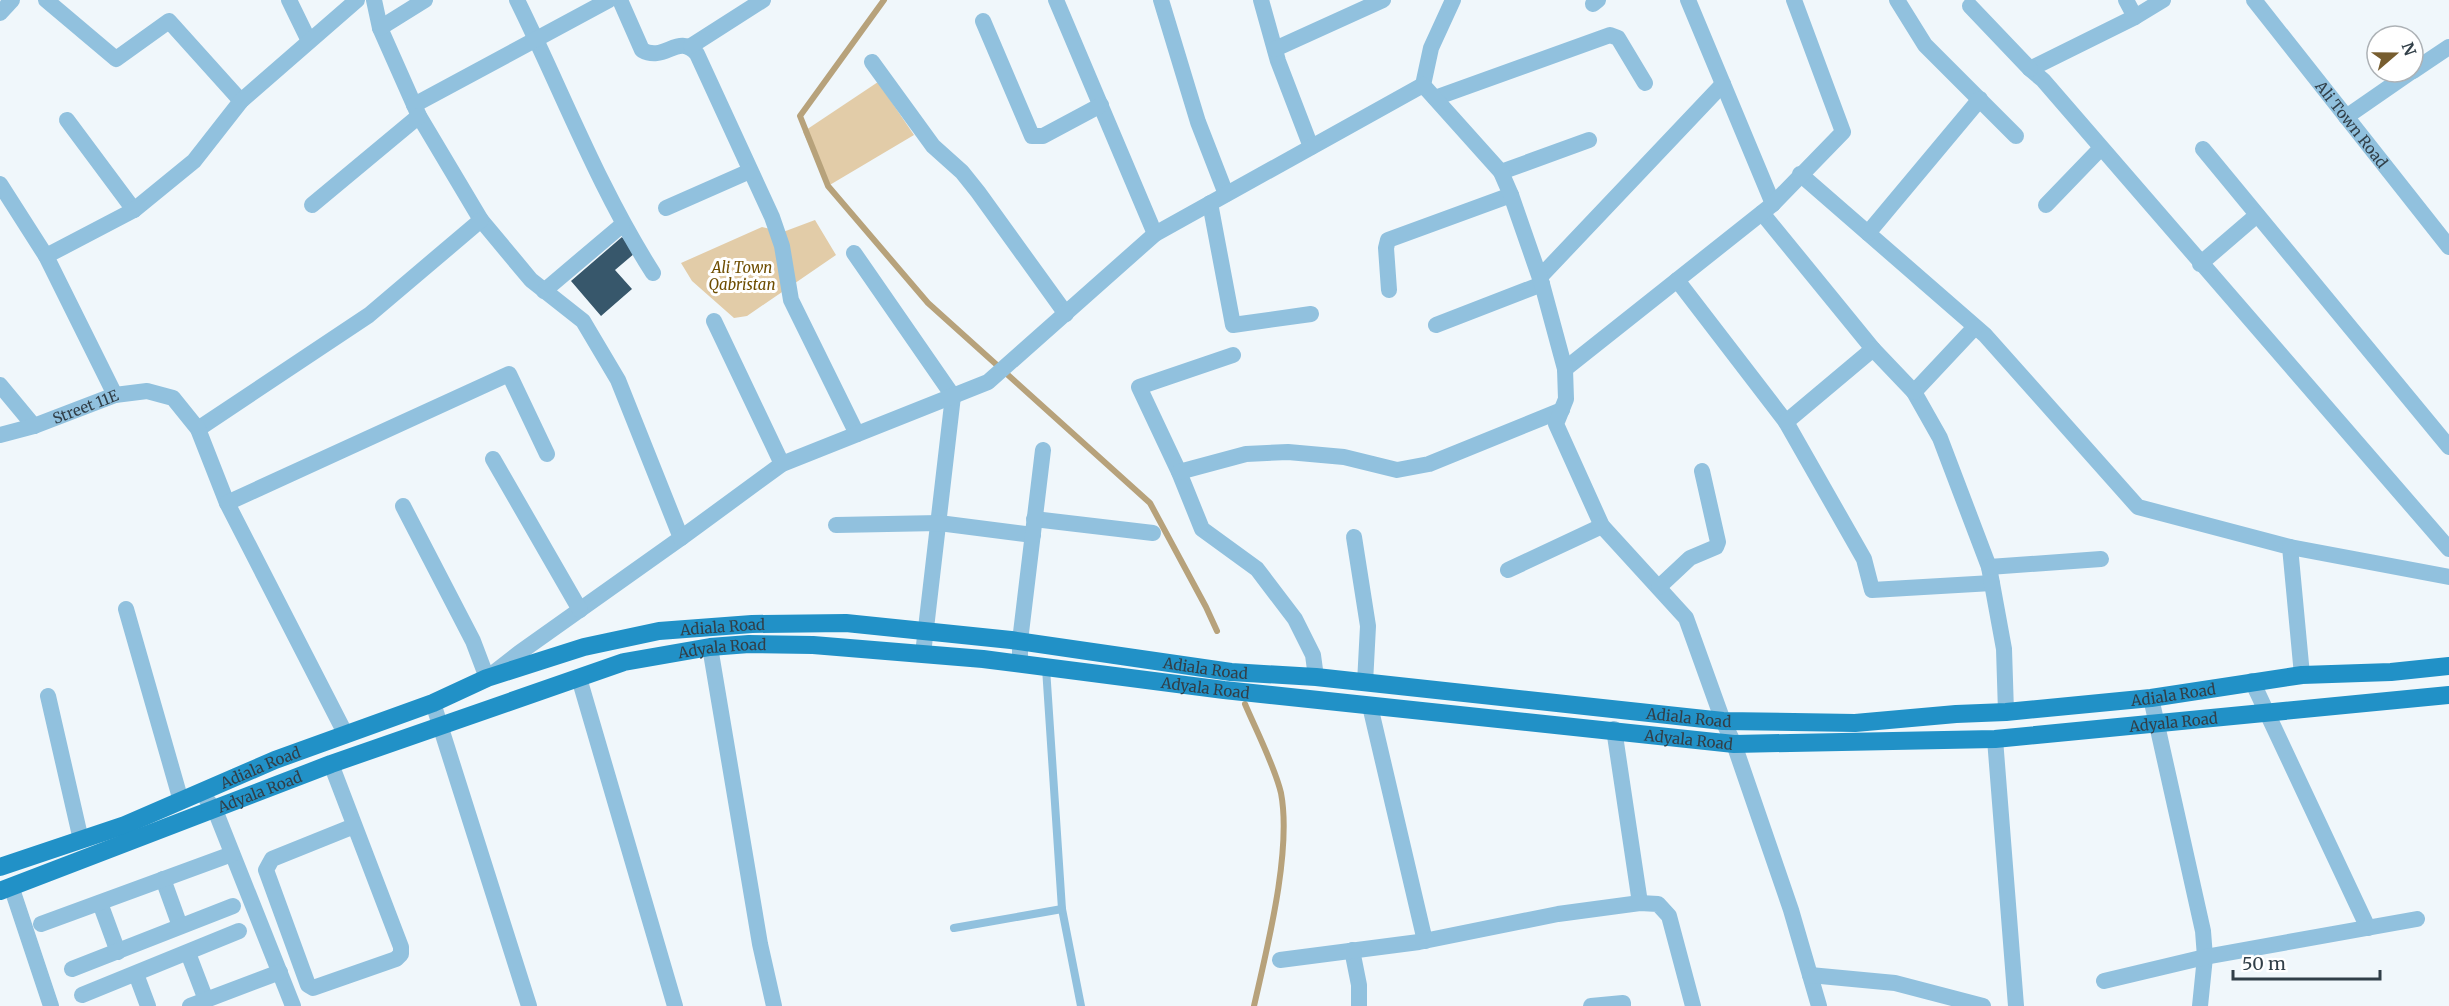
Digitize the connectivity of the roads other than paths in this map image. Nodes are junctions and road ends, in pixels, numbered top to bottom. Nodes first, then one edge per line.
1 (12, 0) edge
2 (46, 0) edge
3 (289, 0) edge
4 (357, 0) edge
5 (374, 0) edge
6 (425, 0) edge
7 (517, 0) edge
8 (609, 0) edge
9 (620, 0) edge
10 (763, 0) edge
11 (1056, 0) edge
12 (1161, 0) edge
13 (1261, 0) edge
14 (1383, 0) edge
15 (1453, 0) edge
16 (1688, 0) edge
17 (1794, 0) edge
18 (1897, 0) edge
19 (2126, 0) edge
20 (2163, 0) edge
21 (2254, 0) edge
22 (1970, 6) dead end
23 (0, 13) edge
24 (2135, 17) junction
25 (983, 21) dead end
26 (380, 28) junction
27 (536, 38) junction
28 (309, 41) junction
29 (691, 46) junction
30 (2449, 46) edge
31 (1275, 49) junction
32 (872, 62) dead end
33 (2425, 62) edge
34 (2030, 69) junction
35 (1645, 83) dead end
36 (1723, 84) junction
37 (2393, 84) edge
38 (1423, 85) junction
39 (1435, 98) junction
40 (1980, 99) junction
41 (241, 101) junction
42 (1101, 105) junction
43 (417, 110) junction
44 (2346, 117) junction
45 (67, 120) dead end
46 (2016, 136) dead end
47 (1589, 140) dead end
48 (1311, 147) junction
49 (2101, 148) junction
50 (2203, 149) dead end
51 (750, 171) junction
52 (1501, 172) junction
53 (1800, 174) junction
54 (0, 184) edge
55 (1226, 194) junction
56 (1511, 195) junction
57 (1210, 203) junction
58 (312, 205) dead end
59 (2046, 205) dead end
60 (666, 208) dead end
61 (1767, 209) junction
62 (134, 210) junction
63 (2257, 215) junction
64 (481, 220) junction
65 (622, 225) junction
66 (1868, 233) junction
67 (1155, 234) junction
68 (2449, 247) edge
69 (854, 253) dead end
70 (46, 256) junction
71 (2200, 264) junction
72 (653, 273) dead end
73 (1541, 280) junction
74 (1677, 280) junction
75 (1389, 290) dead end
76 (544, 291) junction
77 (1066, 314) junction
78 (1311, 314) dead end
79 (714, 321) dead end
80 (1436, 325) dead end
81 (1975, 327) junction
82 (1873, 349) junction
83 (1233, 355) dead end
84 (1564, 369) junction
85 (0, 385) edge
86 (1914, 392) junction
87 (115, 395) junction
88 (953, 396) junction
89 (1562, 410) junction
90 (1786, 422) junction
91 (34, 426) junction
92 (198, 429) junction
93 (857, 434) junction
94 (0, 435) edge
95 (2449, 447) edge
96 (1043, 450) dead end
97 (547, 454) dead end
98 (493, 459) dead end
99 (782, 464) junction
100 (1702, 471) dead end
101 (1179, 472) junction
102 (227, 504) junction
103 (403, 506) dead end
104 (939, 523) junction
105 (836, 525) dead end
106 (1602, 526) junction
107 (1033, 527) junction
108 (1153, 533) dead end
109 (1354, 537) dead end
110 (681, 538) junction
111 (2290, 547) junction
112 (2449, 549) edge
113 (2101, 559) dead end
114 (1508, 570) dead end
115 (1990, 575) junction
116 (2449, 576) edge
117 (1659, 587) junction
118 (126, 609) dead end
119 (580, 610) junction
120 (926, 632) junction
121 (1020, 641) junction
122 (710, 647) junction
123 (923, 654) junction
124 (1020, 664) junction
125 (2449, 666) edge
126 (1046, 667) junction
127 (2302, 675) junction
128 (487, 678) junction
129 (579, 678) junction
130 (1316, 678) junction
131 (2252, 681) junction
132 (1365, 683) junction
133 (2449, 695) edge
134 (48, 696) dead end
135 (2151, 698) junction
136 (433, 703) junction
137 (1370, 706) junction
138 (2006, 712) junction
139 (2267, 712) junction
140 (1724, 721) junction
141 (2157, 722) junction
142 (441, 727) junction
143 (1614, 729) junction
144 (345, 733) junction
145 (1995, 738) junction
146 (1734, 744) junction
147 (331, 764) junction
148 (201, 792) junction
149 (181, 801) junction
150 (215, 810) junction
151 (354, 826) junction
152 (81, 840) junction
153 (232, 854) junction
154 (0, 867) edge
155 (163, 879) junction
156 (5, 888) edge
157 (100, 903) junction
158 (1640, 903) junction
159 (233, 906) dead end
160 (1062, 909) junction
161 (2417, 919) dead end
162 (41, 924) dead end
163 (180, 926) junction
164 (954, 928) dead end
165 (2368, 928) junction
166 (239, 931) dead end
167 (1425, 940) junction
168 (1352, 950) junction
169 (118, 952) junction
170 (188, 953) junction
171 (2205, 957) junction
172 (1280, 960) dead end
173 (72, 969) dead end
174 (280, 972) junction
175 (136, 974) junction
176 (1810, 975) junction
177 (2104, 981) dead end
178 (82, 995) dead end
179 (198, 1003) edge
180 (51, 1006) edge
181 (148, 1006) edge
182 (293, 1006) edge
183 (529, 1006) edge
184 (675, 1006) edge
185 (774, 1006) edge
186 (1081, 1006) edge
187 (1359, 1006) edge
188 (1591, 1006) edge
189 (1623, 1006) edge
190 (1693, 1006) edge
191 (1819, 1006) edge
192 (1983, 1006) edge
193 (2016, 1006) edge
194 (2200, 1006) edge

1 - 23 street
2 - 41 street
3 - 28 street
4 - 28 street
5 - 26 street
6 - 26 street
7 - 27 street
8 - 27 street
9 - 29 street
10 - 29 street
11 - 42 street
12 - 55 street
13 - 31 street
14 - 31 street
15 - 38 street
16 - 36 street
17 - 53 street
18 - 40 street
19 - 24 street
20 - 24 street
21 - 44 street, Ali Town Road
22 - 34 street
24 - 34 street
25 - 42 street
26 - 43 street
27 - 43 street
27 - 65 street
28 - 41 street
29 - 51 street
30 - 33 street
31 - 48 street
32 - 77 street
34 - 49 street
35 - 39 street
36 - 61 street
36 - 73 street
37 - 44 street
38 - 39 street
38 - 48 street
39 - 52 street
40 - 46 street
40 - 66 street
41 - 62 street
42 - 67 street
43 - 58 street
43 - 64 street
44 - 68 street, Ali Town Road
45 - 62 street
47 - 52 street
48 - 55 street
49 - 59 street
49 - 71 street
50 - 63 street
51 - 60 street
51 - 93 street
52 - 56 street
53 - 61 street
53 - 66 street
54 - 70 street
55 - 57 street
56 - 73 street
56 - 75 street
57 - 67 street
57 - 78 street
61 - 74 street
61 - 82 street
62 - 70 street
63 - 71 street
63 - 95 street
64 - 76 street
64 - 92 street
65 - 72 street
65 - 76 street
66 - 81 street
67 - 77 street
69 - 88 street
70 - 87 street
71 - 112 street
73 - 80 street
73 - 84 street
74 - 84 street
74 - 90 street
76 - 110 street
77 - 88 street
79 - 99 street
81 - 86 street
81 - 111 street
82 - 86 street
82 - 90 street
83 - 101 street
84 - 89 street
85 - 91 street
86 - 115 street
87 - 91 street, Street 11E
87 - 92 street, Street 11E
88 - 93 street
88 - 104 street
89 - 101 street
89 - 106 street
90 - 115 street
91 - 94 street, Street 11E
92 - 102 street
93 - 99 street
96 - 107 street
97 - 102 street
98 - 119 street
99 - 110 street
100 - 117 street
101 - 130 street
102 - 144 street
103 - 128 street
104 - 105 street
104 - 107 street
104 - 120 street
106 - 114 street
106 - 117 street
107 - 108 street
107 - 121 street
109 - 132 street
110 - 119 street
111 - 116 street
111 - 127 street
113 - 115 street
115 - 138 street
117 - 140 street
118 - 149 street
119 - 128 street
120 - 121 main road, Adiala Road
120 - 123 street
120 - 128 main road, Adiala Road
121 - 124 street
121 - 130 main road, Adiala Road
122 - 123 main road, Adyala Road
122 - 129 main road, Adyala Road
122 - 185 street
123 - 124 main road, Adyala Road
124 - 126 main road, Adyala Road
125 - 127 main road, Adiala Road
126 - 137 main road, Adyala Road
126 - 160 lane
127 - 131 main road, Adiala Road
128 - 136 main road, Adiala Road
129 - 142 main road, Adyala Road
129 - 184 street
130 - 132 main road, Adiala Road
131 - 135 main road, Adiala Road
131 - 139 street
132 - 140 main road, Adiala Road
133 - 139 main road, Adyala Road
134 - 152 street
135 - 138 main road, Adiala Road
135 - 141 street
136 - 142 street
136 - 144 main road, Adiala Road
137 - 143 main road, Adyala Road
137 - 167 street
138 - 140 main road, Adiala Road
139 - 141 main road, Adyala Road
139 - 165 street
140 - 146 street
141 - 145 main road, Adyala Road
141 - 171 street
142 - 147 main road, Adyala Road
142 - 183 street
143 - 146 main road, Adyala Road
143 - 158 street
144 - 148 main road, Adiala Road
145 - 146 main road, Adyala Road
145 - 193 street
146 - 176 street
147 - 150 main road, Adyala Road
147 - 151 street
148 - 149 main road, Adiala Road
148 - 150 street
149 - 152 main road, Adiala Road
150 - 153 street
150 - 156 main road, Adyala Road
151 - 151 street
152 - 154 main road, Adiala Road
153 - 155 street
153 - 174 street
155 - 157 street
155 - 163 street
156 - 180 street
157 - 162 street
157 - 169 street
158 - 167 street
158 - 190 street
159 - 163 street
160 - 164 lane
160 - 186 lane
161 - 165 street
163 - 169 street
165 - 171 street
166 - 170 street
167 - 168 street
168 - 172 street
168 - 187 street
169 - 173 street
170 - 175 street
170 - 179 street
171 - 177 street
171 - 194 street
174 - 179 street
174 - 182 street
175 - 178 street
175 - 181 street
176 - 191 street
176 - 192 street
188 - 189 street

